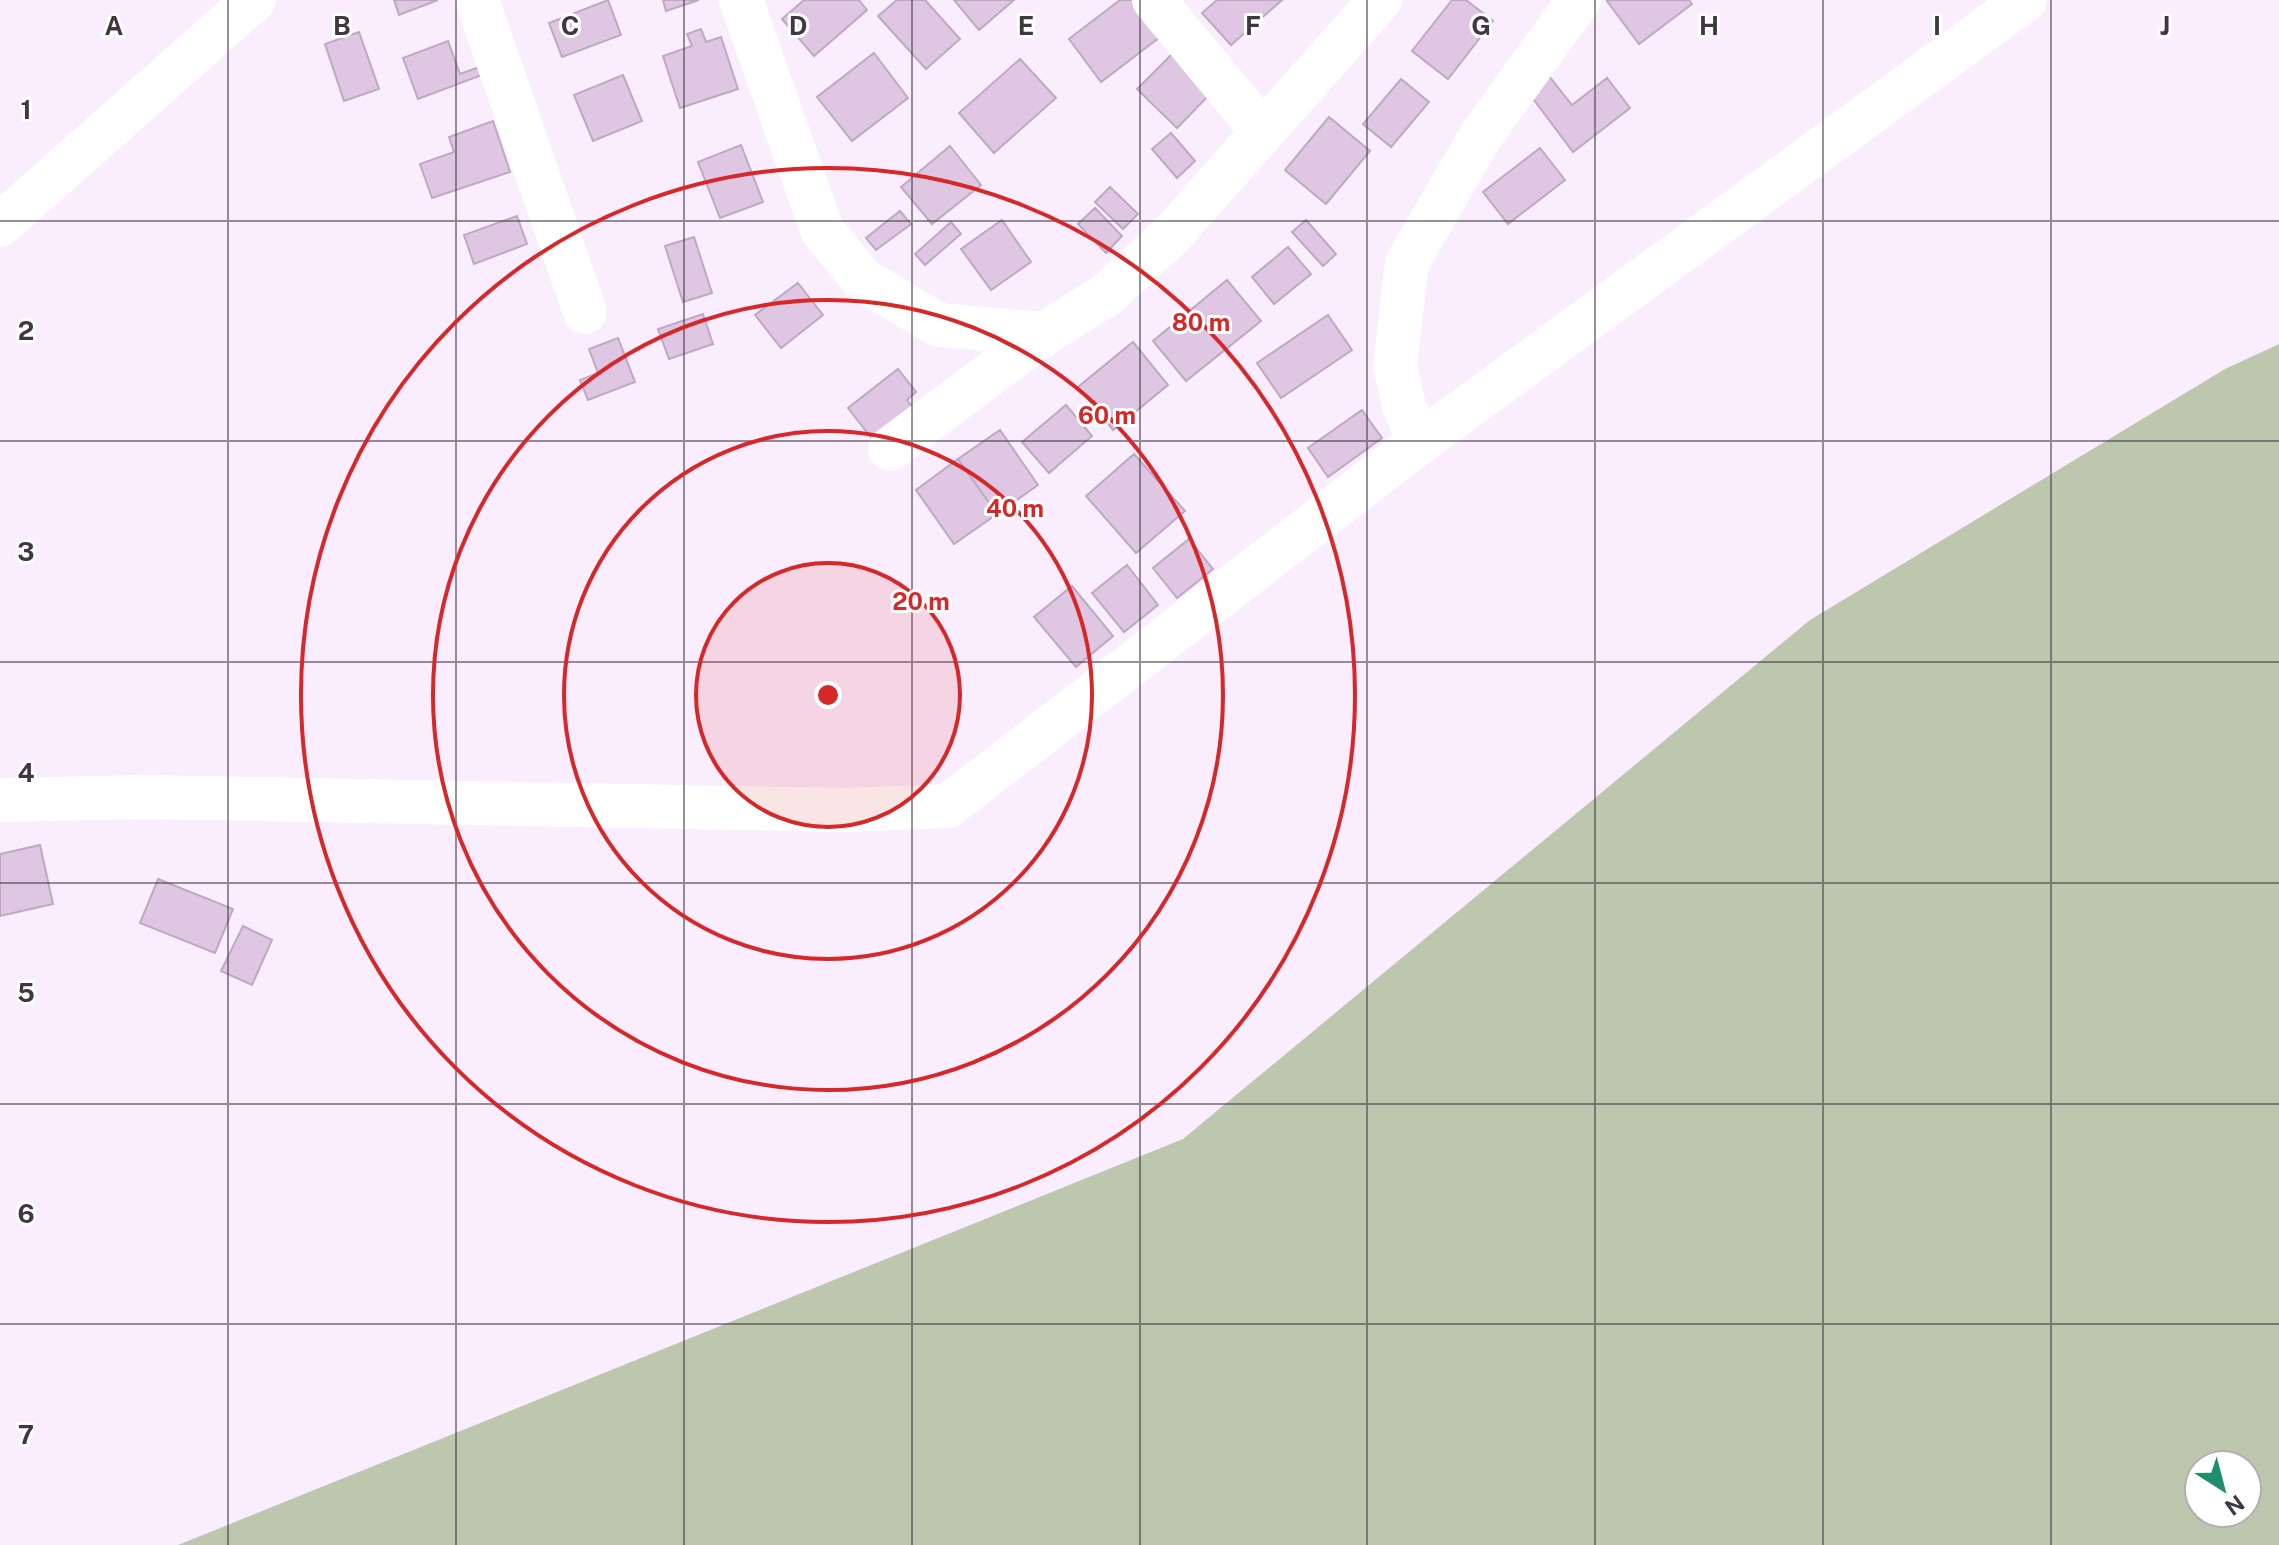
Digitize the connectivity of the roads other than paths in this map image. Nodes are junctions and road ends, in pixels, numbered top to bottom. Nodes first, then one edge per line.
1 (254, 0) edge
2 (477, 0) edge
3 (1154, 0) edge
4 (1380, 0) edge
5 (1579, 0) edge
6 (2025, 0) edge
7 (746, 3) edge
8 (1262, 131) junction
9 (9, 202) edge
10 (585, 312) dead end
11 (1044, 334) junction
12 (1420, 442) junction
13 (890, 449) dead end
14 (0, 800) edge

1 - 9 street
2 - 10 street
3 - 8 street
4 - 8 street
5 - 12 street
6 - 12 street
7 - 11 street
8 - 11 street
11 - 13 street
12 - 14 street

